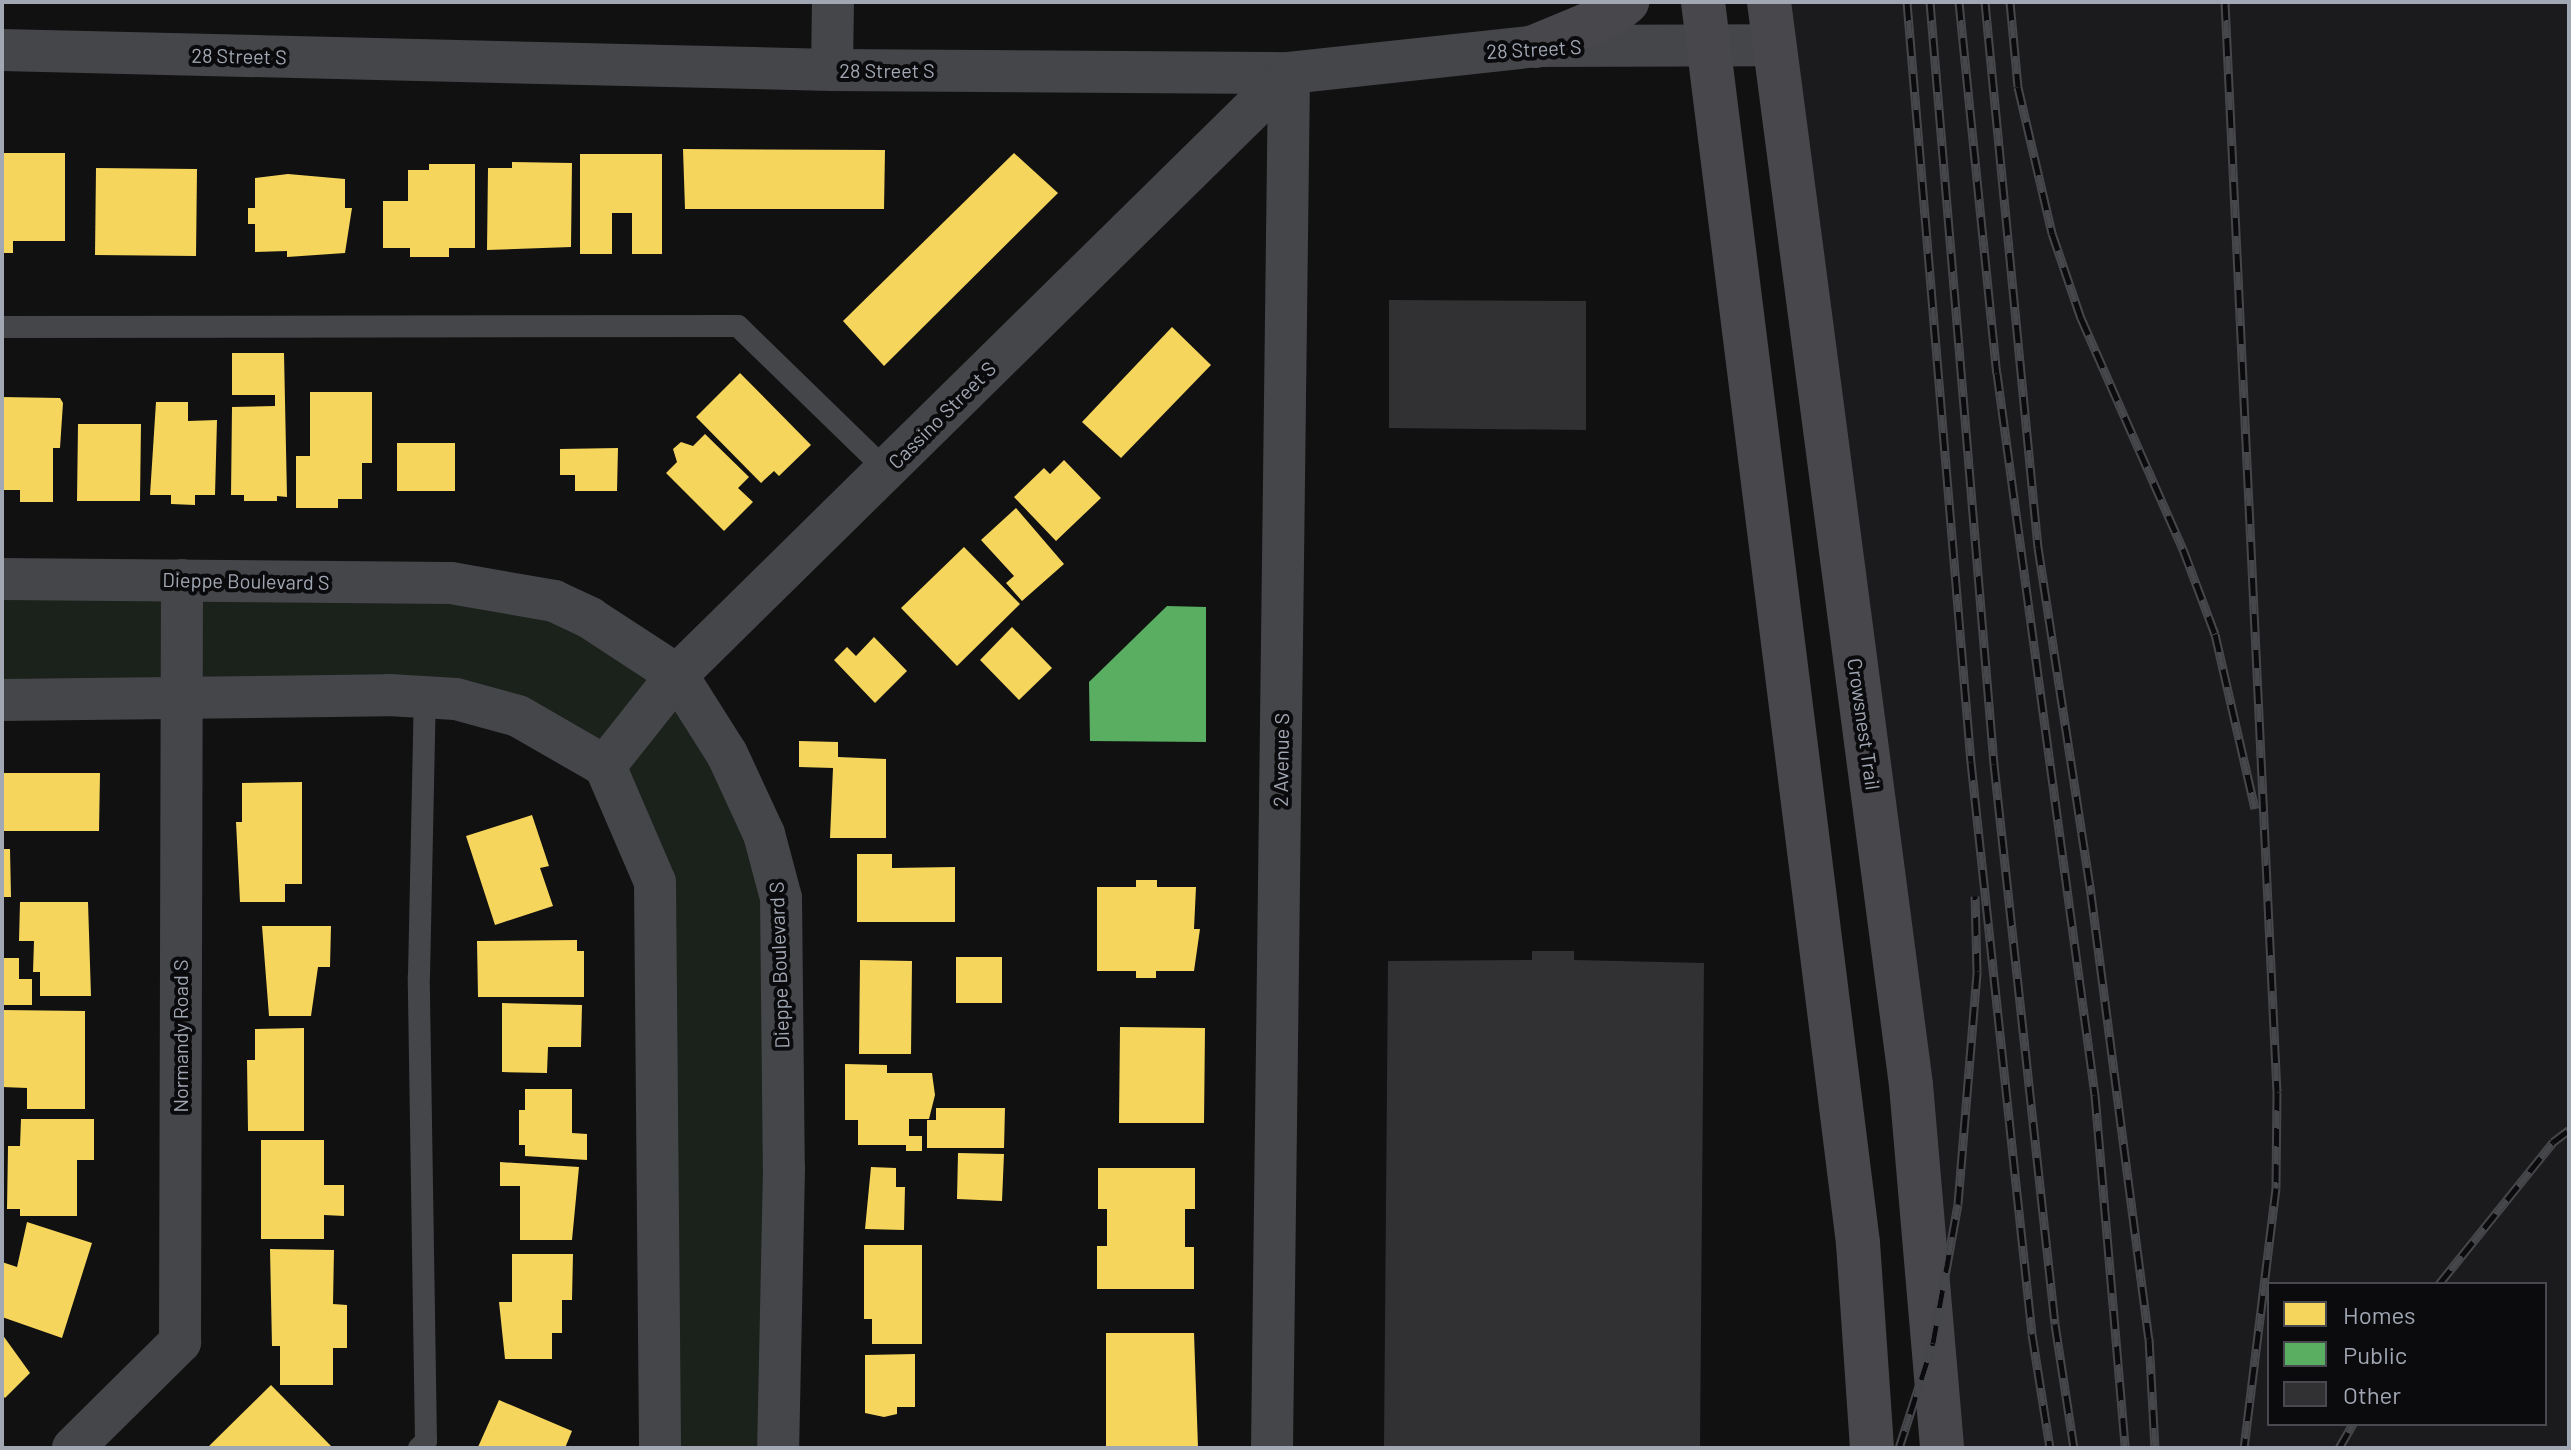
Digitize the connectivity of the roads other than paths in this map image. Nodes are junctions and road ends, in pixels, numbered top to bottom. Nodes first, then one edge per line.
1 (833, 2) edge
2 (1627, 2) edge
3 (1703, 2) edge
4 (1769, 2) edge
5 (1771, 45) junction
6 (1536, 46) junction
7 (1707, 46) junction
8 (2, 50) edge
9 (832, 70) junction
10 (1289, 73) junction
11 (2, 327) edge
12 (886, 470) junction
13 (2, 579) edge
14 (182, 580) junction
15 (677, 675) junction
16 (425, 697) junction
17 (2, 700) edge
18 (179, 701) junction
19 (605, 766) junction
20 (73, 1448) edge
21 (419, 1448) edge
22 (660, 1448) edge
23 (778, 1448) edge
24 (1272, 1448) edge
25 (1872, 1448) edge
26 (1942, 1448) edge

1 - 9 street
2 - 6 highway
3 - 7 highway
4 - 5 highway, Crowsnest Trail
5 - 7 street, 28 Street S
5 - 26 highway, Crowsnest Trail
6 - 7 street, 28 Street S
6 - 10 street, 28 Street S
7 - 25 highway
8 - 9 street, 28 Street S
9 - 10 street, 28 Street S
10 - 12 street, Cassino Street S
10 - 24 street, 2 Avenue S
11 - 12 lane
12 - 15 street, Cassino Street S
13 - 14 street, Dieppe Boulevard S
14 - 15 street, Dieppe Boulevard S
14 - 18 street, Normandy Road S
15 - 19 street, Cassino Street S
15 - 23 street, Dieppe Boulevard S
16 - 18 street
16 - 19 street
16 - 21 lane
17 - 18 street
18 - 20 street, Normandy Road S
19 - 22 street

